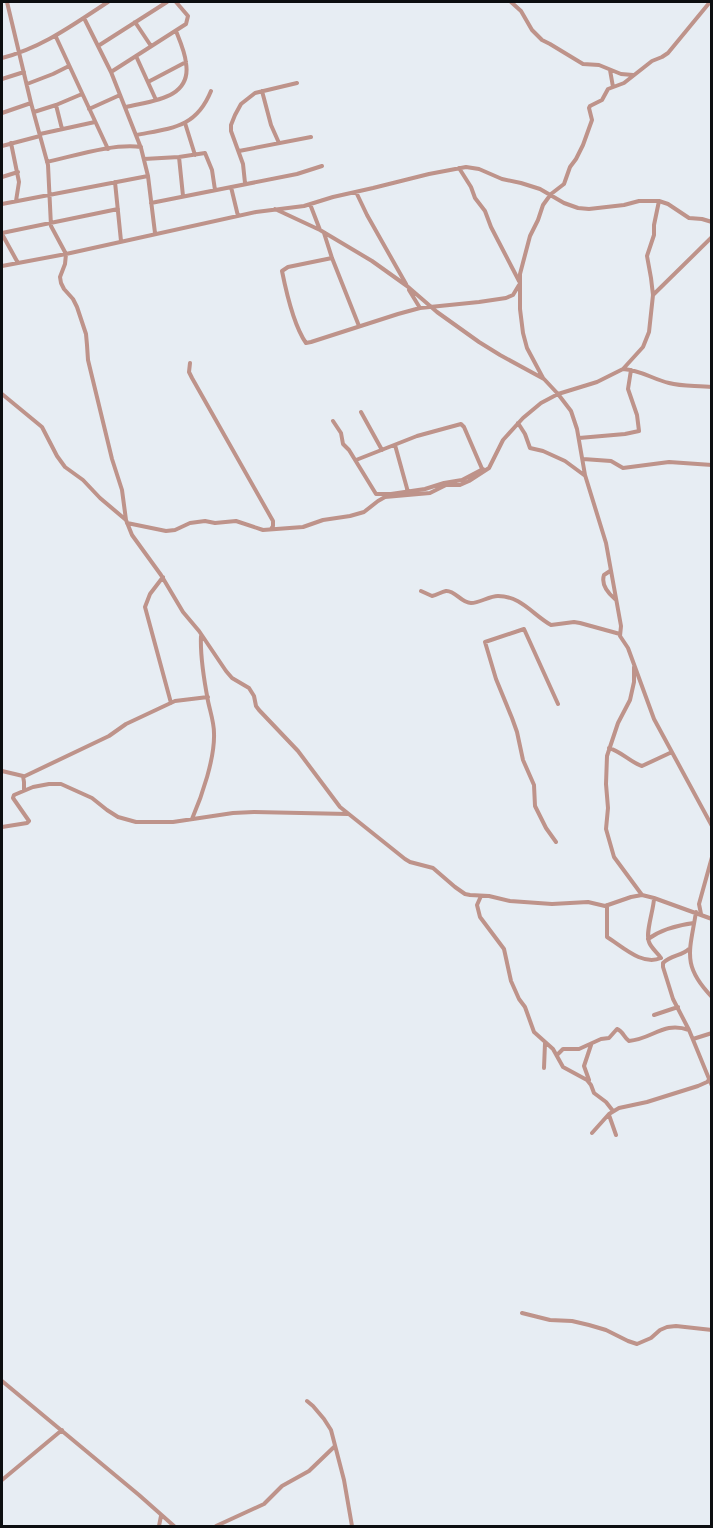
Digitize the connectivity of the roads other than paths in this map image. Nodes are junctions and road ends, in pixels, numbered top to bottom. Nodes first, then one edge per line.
1 (7, 2) edge
2 (108, 2) edge
3 (167, 2) edge
4 (176, 2) edge
5 (512, 2) edge
6 (710, 2) edge
7 (84, 18) junction
8 (135, 22) junction
9 (176, 31) junction
10 (56, 37) junction
11 (98, 46) junction
12 (151, 46) junction
13 (20, 54) junction
14 (136, 56) junction
15 (2, 58) edge
16 (186, 62) junction
17 (69, 66) junction
18 (610, 70) junction
19 (24, 72) junction
20 (111, 72) junction
21 (634, 75) junction
22 (2, 79) edge
23 (148, 82) junction
24 (297, 83) dead end
25 (27, 84) junction
26 (614, 87) junction
27 (211, 90) dead end
28 (262, 91) junction
29 (82, 94) junction
30 (120, 95) junction
31 (156, 100) junction
32 (31, 103) junction
33 (56, 105) junction
34 (125, 107) junction
35 (89, 109) junction
36 (2, 112) edge
37 (34, 112) junction
38 (95, 122) junction
39 (185, 123) junction
40 (62, 129) junction
41 (40, 135) junction
42 (136, 135) junction
43 (311, 137) dead end
44 (10, 143) junction
45 (279, 143) junction
46 (2, 146) edge
47 (141, 148) junction
48 (108, 149) junction
49 (239, 151) junction
50 (195, 155) junction
51 (179, 157) junction
52 (144, 159) junction
53 (47, 162) junction
54 (322, 166) dead end
55 (459, 168) junction
56 (18, 172) junction
57 (148, 176) junction
58 (2, 177) edge
59 (115, 182) junction
60 (245, 183) junction
61 (231, 187) junction
62 (215, 189) junction
63 (356, 192) junction
64 (50, 194) junction
65 (551, 194) junction
66 (183, 196) junction
67 (16, 201) junction
68 (659, 201) junction
69 (151, 203) junction
70 (2, 204) edge
71 (310, 204) junction
72 (118, 209) junction
73 (275, 209) junction
74 (238, 216) junction
75 (711, 222) edge
76 (51, 223) junction
77 (322, 231) junction
78 (155, 233) junction
79 (2, 234) edge
80 (711, 237) edge
81 (121, 241) junction
82 (66, 254) junction
83 (332, 258) junction
84 (18, 263) junction
85 (2, 266) edge
86 (520, 283) junction
87 (407, 286) junction
88 (653, 295) junction
89 (431, 306) junction
90 (420, 308) junction
91 (359, 326) junction
92 (190, 363) dead end
93 (623, 369) junction
94 (631, 369) junction
95 (544, 379) junction
96 (711, 387) edge
97 (2, 394) edge
98 (558, 394) junction
99 (361, 412) dead end
100 (333, 421) dead end
101 (518, 423) junction
102 (579, 438) junction
103 (395, 445) junction
104 (382, 450) junction
105 (493, 459) junction
106 (583, 459) junction
107 (356, 460) junction
108 (479, 460) junction
109 (711, 465) edge
110 (483, 471) junction
111 (585, 475) junction
112 (408, 492) junction
113 (127, 521) junction
114 (270, 530) junction
115 (610, 571) junction
116 (163, 577) junction
117 (422, 591) dead end
118 (616, 599) junction
119 (620, 634) junction
120 (201, 635) junction
121 (634, 665) junction
122 (208, 697) junction
123 (171, 703) junction
124 (558, 704) dead end
125 (609, 748) junction
126 (672, 752) junction
127 (2, 771) edge
128 (23, 777) junction
129 (24, 790) junction
130 (349, 814) junction
131 (192, 819) junction
132 (711, 825) edge
133 (2, 827) edge
134 (556, 842) dead end
135 (711, 856) edge
136 (642, 895) junction
137 (482, 896) junction
138 (654, 898) junction
139 (607, 906) junction
140 (696, 912) junction
141 (701, 914) junction
142 (711, 919) edge
143 (694, 923) junction
144 (648, 939) junction
145 (689, 949) junction
146 (662, 960) junction
147 (711, 997) edge
148 (678, 1007) junction
149 (654, 1015) dead end
150 (690, 1030) junction
151 (711, 1032) edge
152 (693, 1039) junction
153 (544, 1042) junction
154 (592, 1044) junction
155 (556, 1055) junction
156 (544, 1068) dead end
157 (710, 1079) edge
158 (590, 1082) junction
159 (711, 1086) edge
160 (614, 1111) junction
161 (609, 1114) junction
162 (592, 1133) dead end
163 (616, 1135) dead end
164 (522, 1313) dead end
165 (711, 1330) edge
166 (2, 1381) edge
167 (307, 1401) dead end
168 (62, 1430) junction
169 (334, 1447) junction
170 (2, 1480) edge
171 (161, 1515) junction
172 (159, 1527) edge
173 (174, 1527) edge
174 (216, 1527) edge
175 (352, 1527) edge

1 - 13 street
2 - 7 street
3 - 8 street
4 - 9 street
5 - 18 street
6 - 21 street
7 - 10 street
7 - 11 street
8 - 11 street
8 - 12 street
9 - 12 street
9 - 16 street
10 - 13 street
10 - 17 street
11 - 20 street
12 - 14 street
13 - 15 street
13 - 19 street
14 - 20 street
14 - 23 street
16 - 23 street
16 - 31 street
17 - 25 street
17 - 29 street
18 - 21 street
18 - 26 street
19 - 22 street
19 - 25 street
20 - 30 street
21 - 26 street
23 - 31 street
24 - 28 street
25 - 32 street
26 - 65 street
27 - 39 street
28 - 45 street
28 - 49 street
29 - 33 street
29 - 35 street
30 - 34 street
30 - 35 street
31 - 34 street
32 - 36 street
32 - 37 street
33 - 37 street
33 - 40 street
34 - 42 street
35 - 38 street
37 - 41 street
38 - 40 street
38 - 48 street
39 - 42 street
39 - 50 street
40 - 41 street
41 - 44 street
41 - 53 street
42 - 47 street
43 - 45 street
44 - 46 street
44 - 56 street
45 - 49 street
47 - 48 street
47 - 52 street
48 - 53 street
49 - 60 street
50 - 51 street
50 - 62 street
51 - 52 street
51 - 66 street
52 - 57 street
53 - 64 street
54 - 60 street
55 - 63 street
55 - 65 street
55 - 86 street
56 - 58 street
56 - 67 street
57 - 59 street
57 - 69 street
59 - 64 street
59 - 72 street
60 - 61 street
61 - 62 street
61 - 74 street
62 - 66 street
63 - 71 street
63 - 87 street
64 - 67 street
64 - 76 street
65 - 68 street
65 - 86 street
66 - 69 street
67 - 70 street
68 - 75 street
68 - 88 street
69 - 78 street
71 - 73 street
71 - 77 street
72 - 76 street
72 - 81 street
73 - 74 street
73 - 77 street
74 - 78 street
76 - 79 street
76 - 82 street
77 - 83 street
77 - 87 street
78 - 81 street
79 - 84 street
80 - 88 street
81 - 82 street
82 - 84 street
82 - 113 street
83 - 91 street
83 - 91 street
84 - 85 street
86 - 89 street
86 - 95 street
87 - 89 street
87 - 90 street
88 - 93 street
89 - 90 street
89 - 95 street
90 - 91 street
92 - 114 street
93 - 94 street
93 - 98 street
94 - 96 street
94 - 102 street
95 - 98 street
97 - 113 street
98 - 101 street
98 - 102 street
99 - 104 street
100 - 107 street
101 - 105 street
101 - 111 street
102 - 106 street
103 - 104 street
103 - 108 street
103 - 112 street
104 - 107 street
105 - 108 street
105 - 110 street
106 - 109 street
106 - 111 street
107 - 112 street
108 - 110 street
110 - 112 street
110 - 114 street
111 - 115 street
113 - 114 street
113 - 116 street
115 - 118 street
115 - 118 street
116 - 120 street
116 - 123 street
117 - 119 street
118 - 119 street
119 - 121 street
120 - 122 street
120 - 130 street
121 - 125 street
121 - 126 street
122 - 123 street
122 - 131 street
123 - 128 street
124 - 134 street
125 - 126 street
125 - 136 street
126 - 132 street
127 - 128 street
128 - 129 street
129 - 131 street
129 - 133 street
130 - 131 street
130 - 137 street
135 - 141 street
136 - 138 street
136 - 139 street
137 - 139 street
137 - 153 street
138 - 140 street
138 - 144 street
139 - 146 street
140 - 141 street
140 - 143 street
141 - 142 street
143 - 144 street
143 - 145 street
144 - 146 street
145 - 146 street
145 - 147 street
146 - 148 street
148 - 149 street
148 - 150 street
150 - 152 street
150 - 154 street
151 - 152 street
152 - 157 street
153 - 155 street
153 - 156 street
154 - 155 street
154 - 158 street
155 - 158 street
157 - 159 street
157 - 160 street
158 - 160 street
160 - 161 street
161 - 162 street
161 - 163 street
164 - 165 street
166 - 168 street
167 - 169 street
168 - 170 street
168 - 171 street
169 - 174 street
169 - 175 street
171 - 172 street
171 - 173 street

